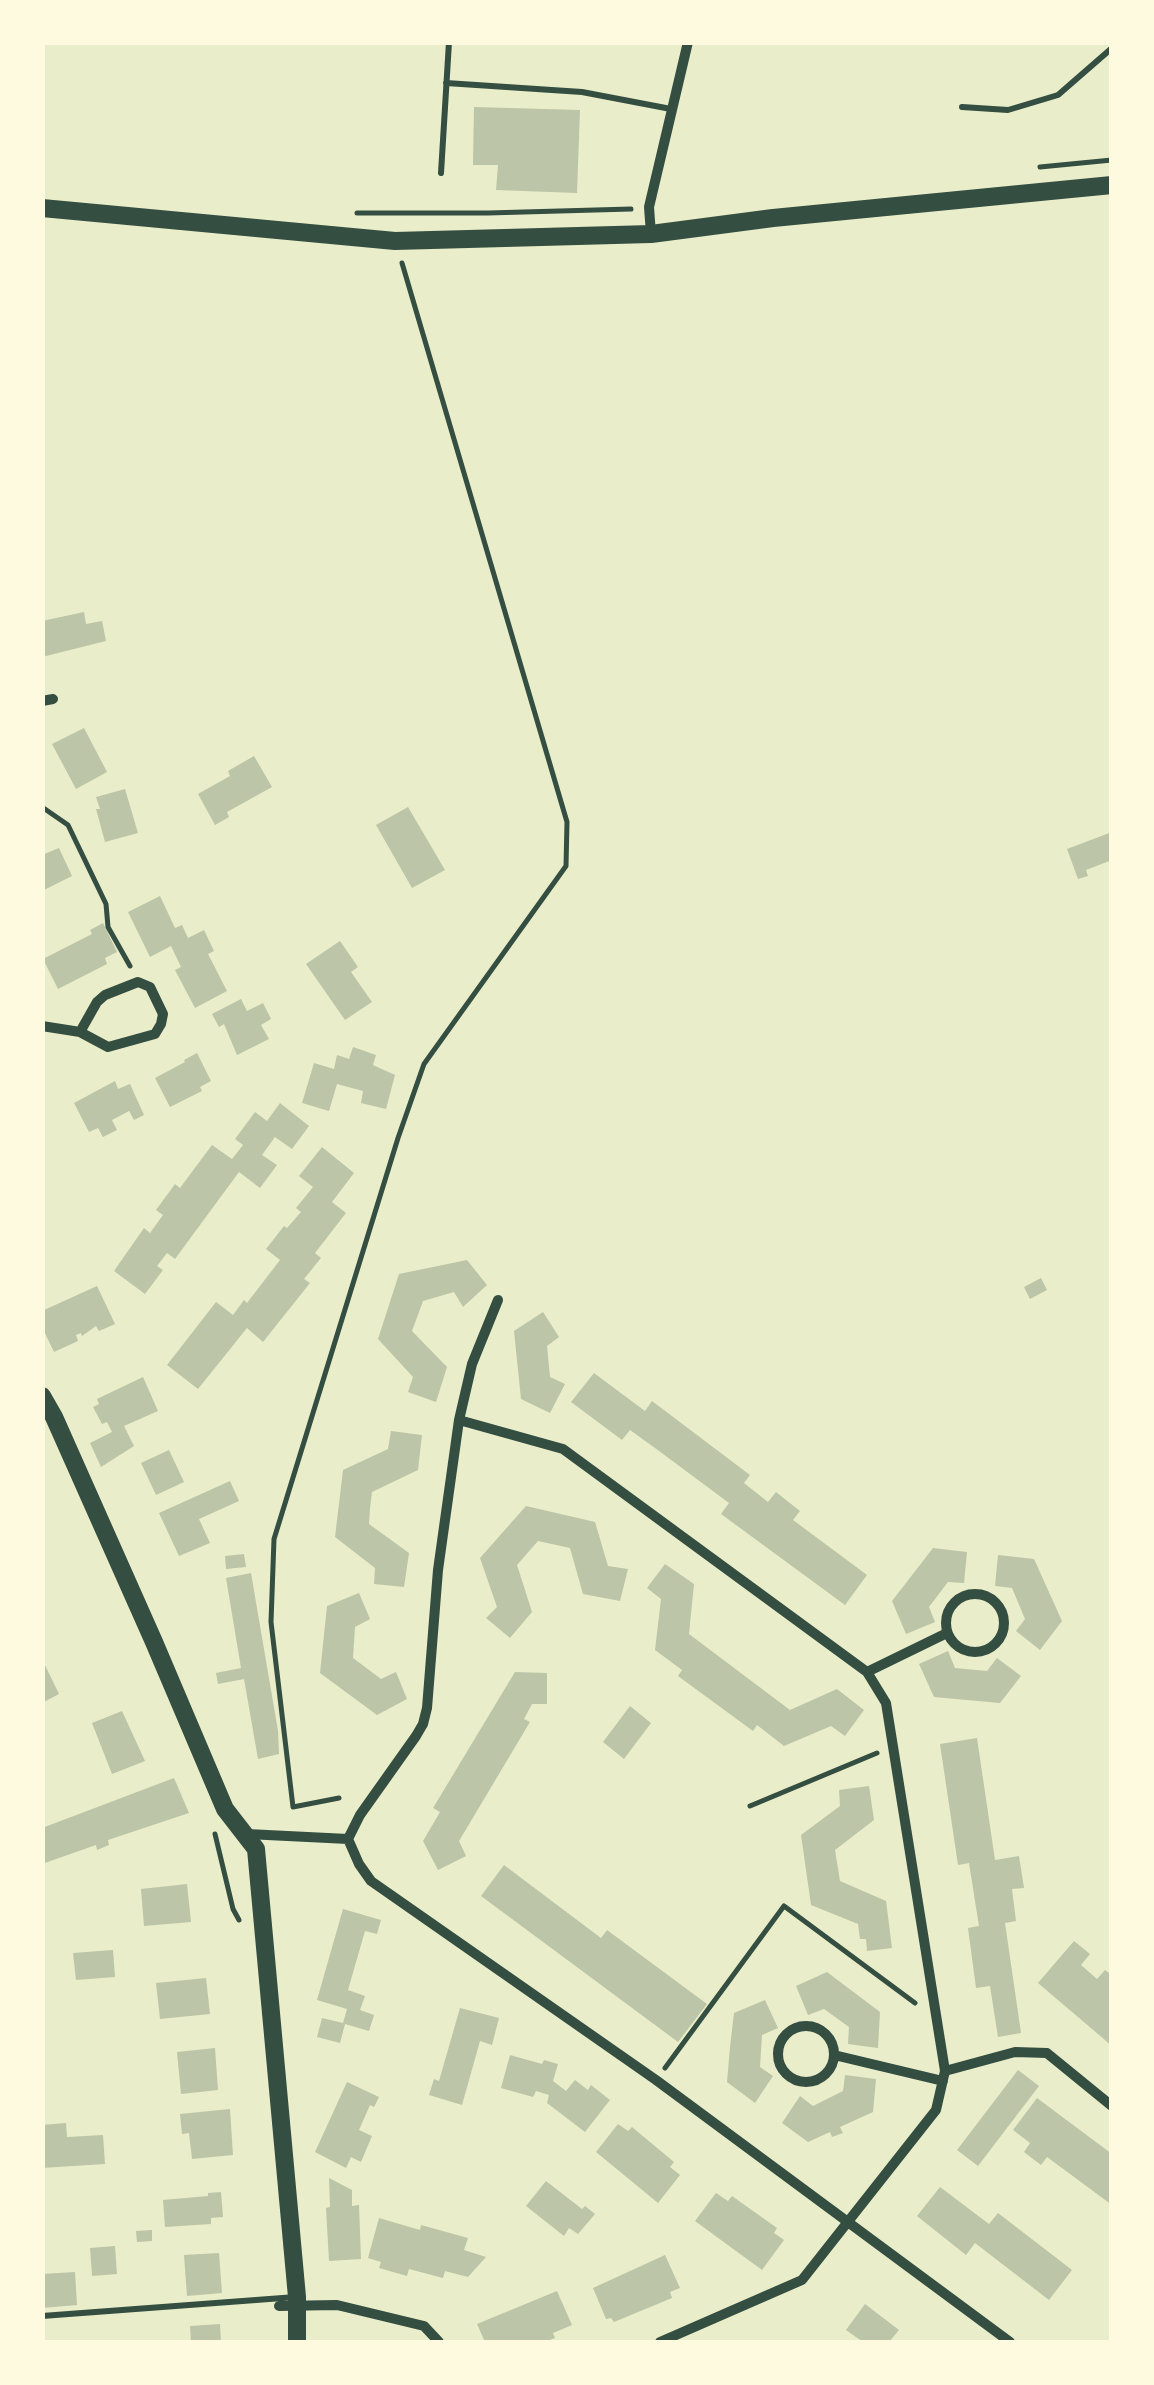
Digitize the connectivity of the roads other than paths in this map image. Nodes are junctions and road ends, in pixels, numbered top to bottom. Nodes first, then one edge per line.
1 (449, 42) edge
2 (688, 42) edge
3 (1112, 48) edge
4 (446, 83) junction
5 (962, 107) dead end
6 (672, 109) junction
7 (442, 173) dead end
8 (1112, 185) edge
9 (42, 208) edge
10 (651, 234) junction
11 (42, 1026) edge
12 (80, 1032) junction
13 (498, 1300) dead end
14 (42, 1396) edge
15 (459, 1420) junction
16 (947, 1633) junction
17 (866, 1672) junction
18 (246, 1834) junction
19 (348, 1838) junction
20 (834, 2055) junction
21 (944, 2076) junction
22 (1112, 2106) edge
23 (848, 2222) junction
24 (291, 2302) junction
25 (42, 2316) edge
26 (297, 2342) edge
27 (438, 2342) edge
28 (660, 2342) edge
29 (1010, 2342) edge

1 - 4 lane
2 - 6 street
3 - 5 lane
4 - 6 lane
4 - 7 lane
6 - 10 street
8 - 10 street
9 - 10 street
11 - 12 street
12 - 12 street
13 - 15 street
14 - 18 street
15 - 17 street
15 - 19 street
16 - 16 street
16 - 17 street
17 - 21 street
18 - 19 street
18 - 24 street
19 - 23 street
20 - 20 street
20 - 21 street
21 - 22 street
21 - 23 street
23 - 28 street
23 - 29 street
24 - 25 lane
24 - 26 street
24 - 27 street

